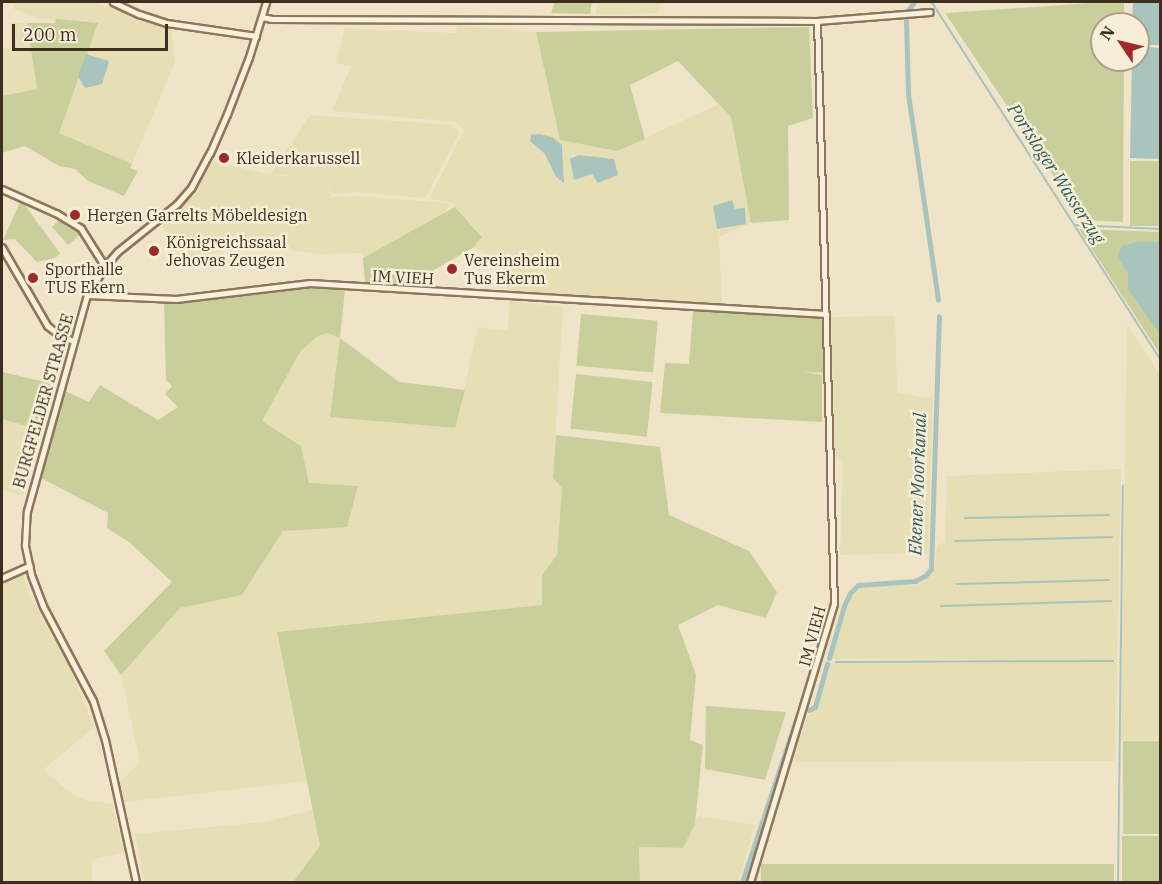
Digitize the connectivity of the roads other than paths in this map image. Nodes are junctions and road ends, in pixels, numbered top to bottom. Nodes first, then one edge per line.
1 (113, 2) edge
2 (266, 2) edge
3 (930, 12) dead end
4 (262, 17) junction
5 (817, 21) junction
6 (256, 36) junction
7 (2, 189) edge
8 (2, 247) edge
9 (105, 266) junction
10 (87, 295) junction
11 (826, 314) junction
12 (73, 341) junction
13 (29, 566) junction
14 (2, 578) edge
15 (136, 882) edge
16 (750, 882) edge

1 - 6 street
2 - 4 street, BURGFELDER STRASSE
3 - 5 street
4 - 5 street
4 - 6 street, BURGFELDER STRASSE
5 - 11 street, IM VIEH
6 - 9 street, BURGFELDER STRASSE
7 - 9 street
8 - 12 street
9 - 10 street, BURGFELDER STRASSE
10 - 11 street, IM VIEH
10 - 12 street, BURGFELDER STRASSE
11 - 16 street, IM VIEH
12 - 13 street, BURGFELDER STRASSE
13 - 14 street
13 - 15 street, BURGFELDER STRASSE

